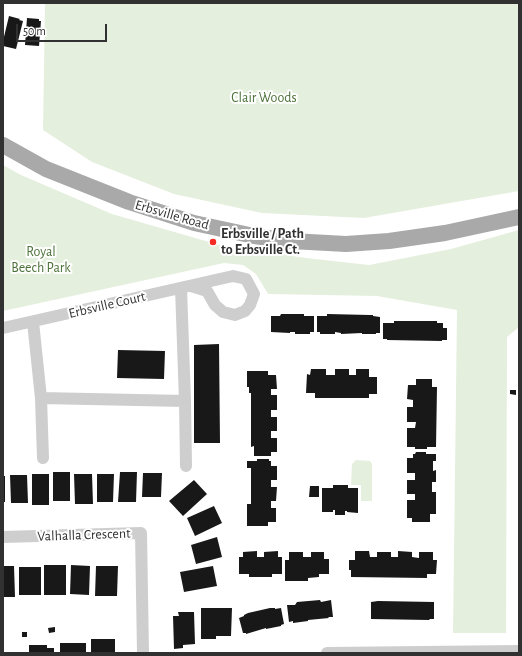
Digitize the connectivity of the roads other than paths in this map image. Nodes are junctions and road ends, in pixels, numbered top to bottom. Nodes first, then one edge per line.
1 (3, 145) edge
2 (519, 217) edge
3 (186, 287) junction
4 (33, 322) junction
5 (3, 328) edge
6 (41, 398) junction
7 (185, 401) junction
8 (43, 458) dead end
9 (186, 466) dead end
10 (3, 537) edge
11 (519, 651) edge
12 (143, 653) edge
13 (327, 653) edge
14 (351, 653) edge

1 - 2 main road, Erbsville Road
3 - 3 street, Erbsville Court
3 - 4 street, Erbsville Court
3 - 7 street
4 - 5 street, Erbsville Court
4 - 6 street
6 - 7 street
6 - 8 street
7 - 9 street
10 - 12 street, Valhalla Crescent
11 - 14 street
13 - 14 street

